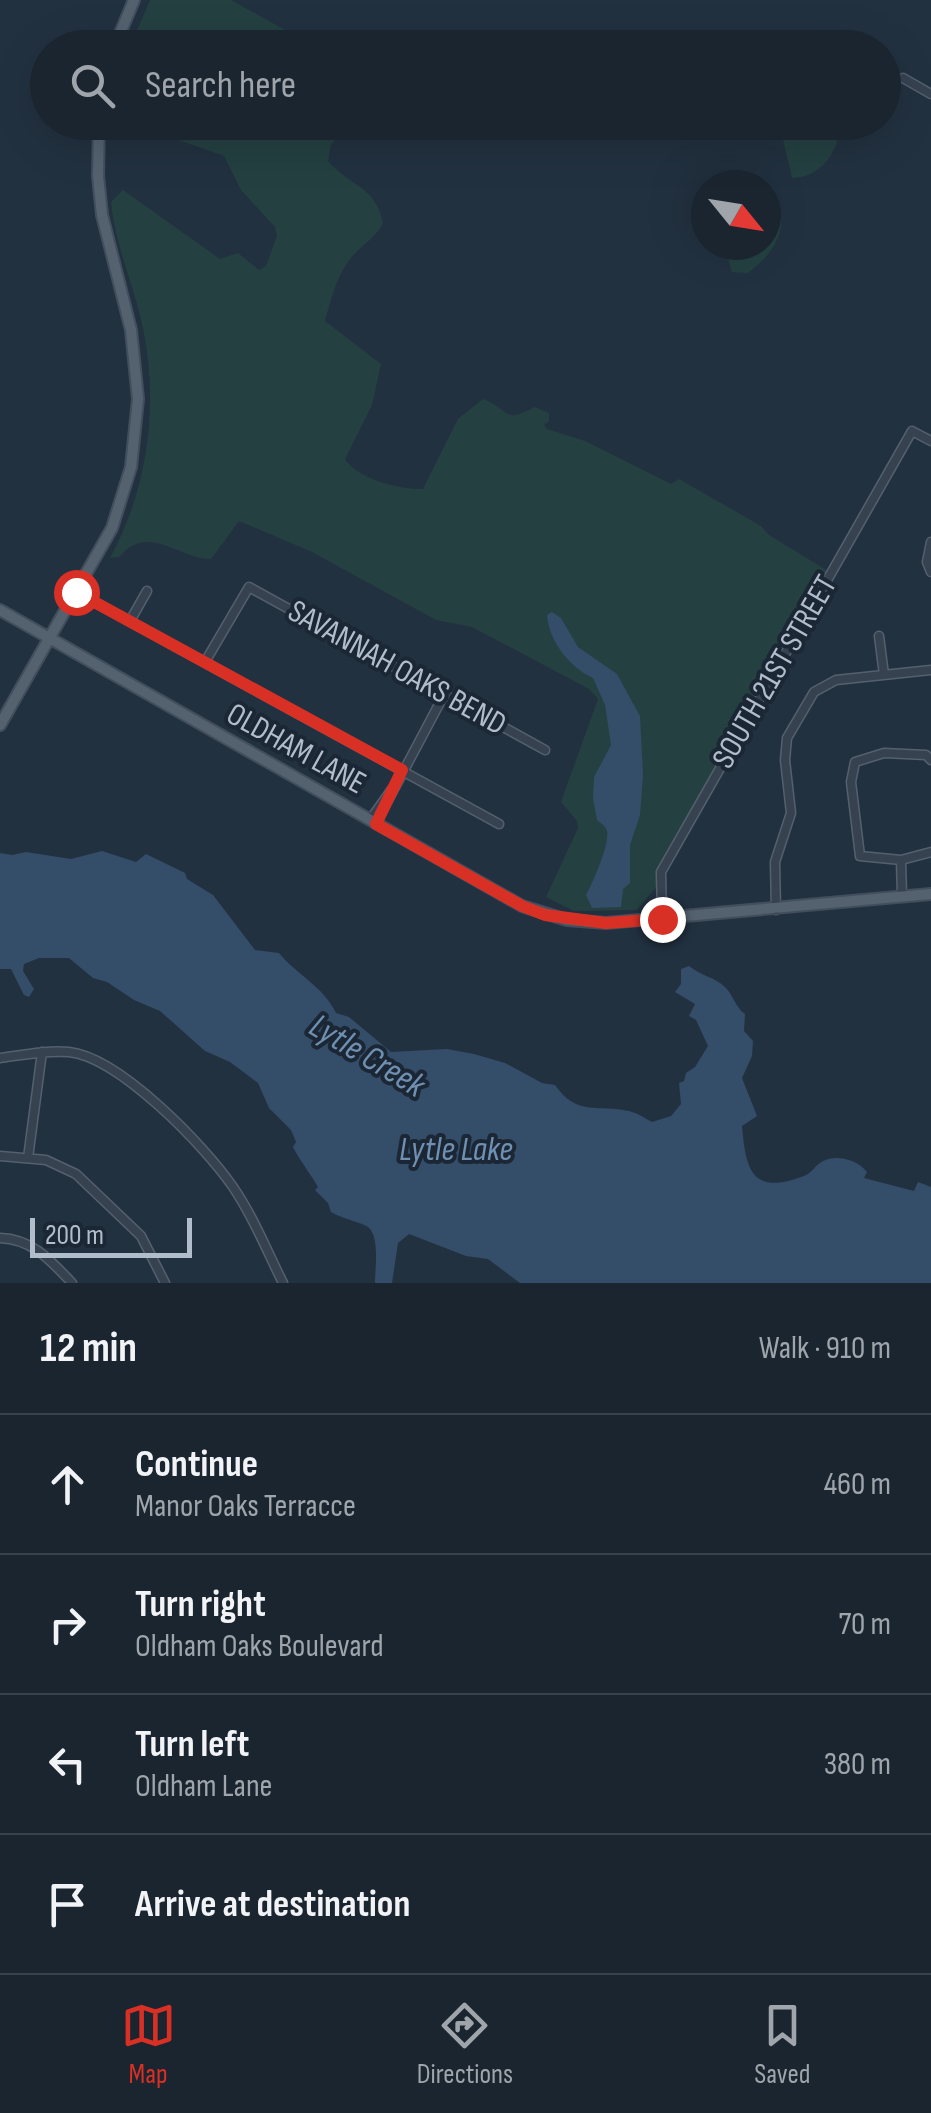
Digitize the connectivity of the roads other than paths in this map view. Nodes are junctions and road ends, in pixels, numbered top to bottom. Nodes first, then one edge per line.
1 (134, 0) edge
2 (122, 30) edge
3 (904, 78) dead end
4 (931, 94) edge
5 (99, 140) edge
6 (931, 441) edge
7 (931, 542) edge
8 (931, 572) edge
9 (148, 591) dead end
10 (76, 592) junction
11 (0, 610) edge
12 (130, 621) junction
13 (879, 636) dead end
14 (49, 638) junction
15 (204, 662) junction
16 (931, 670) edge
17 (884, 675) junction
18 (445, 693) junction
19 (0, 725) edge
20 (545, 750) dead end
21 (931, 760) edge
22 (402, 770) junction
23 (373, 822) junction
24 (499, 824) dead end
25 (931, 852) edge
26 (901, 860) junction
27 (931, 894) edge
28 (902, 897) junction
29 (776, 910) junction
30 (662, 919) junction
31 (42, 1052) junction
32 (0, 1058) edge
33 (0, 1156) edge
34 (28, 1158) junction
35 (0, 1238) edge
36 (72, 1283) edge
37 (165, 1283) edge
38 (282, 1283) edge

1 - 2 main road
3 - 4 street
5 - 10 main road
6 - 30 street, SOUTH 21ST STREET
7 - 8 street
9 - 12 street
10 - 12 street
10 - 14 main road
11 - 14 main road, OLDHAM LANE
12 - 15 street
13 - 17 street
14 - 19 main road
14 - 23 main road, OLDHAM LANE
15 - 18 street, SAVANNAH OAKS BEND
15 - 22 street
16 - 17 street
17 - 29 street
18 - 20 street, SAVANNAH OAKS BEND
18 - 22 street
21 - 26 street
22 - 23 street
22 - 24 street
23 - 30 main road, OLDHAM LANE
25 - 26 street
26 - 28 street
27 - 28 main road, OLDHAM LANE
28 - 29 main road, OLDHAM LANE
29 - 30 main road, OLDHAM LANE
31 - 32 street
31 - 34 street
31 - 38 street
33 - 34 street
34 - 37 street
35 - 36 street

